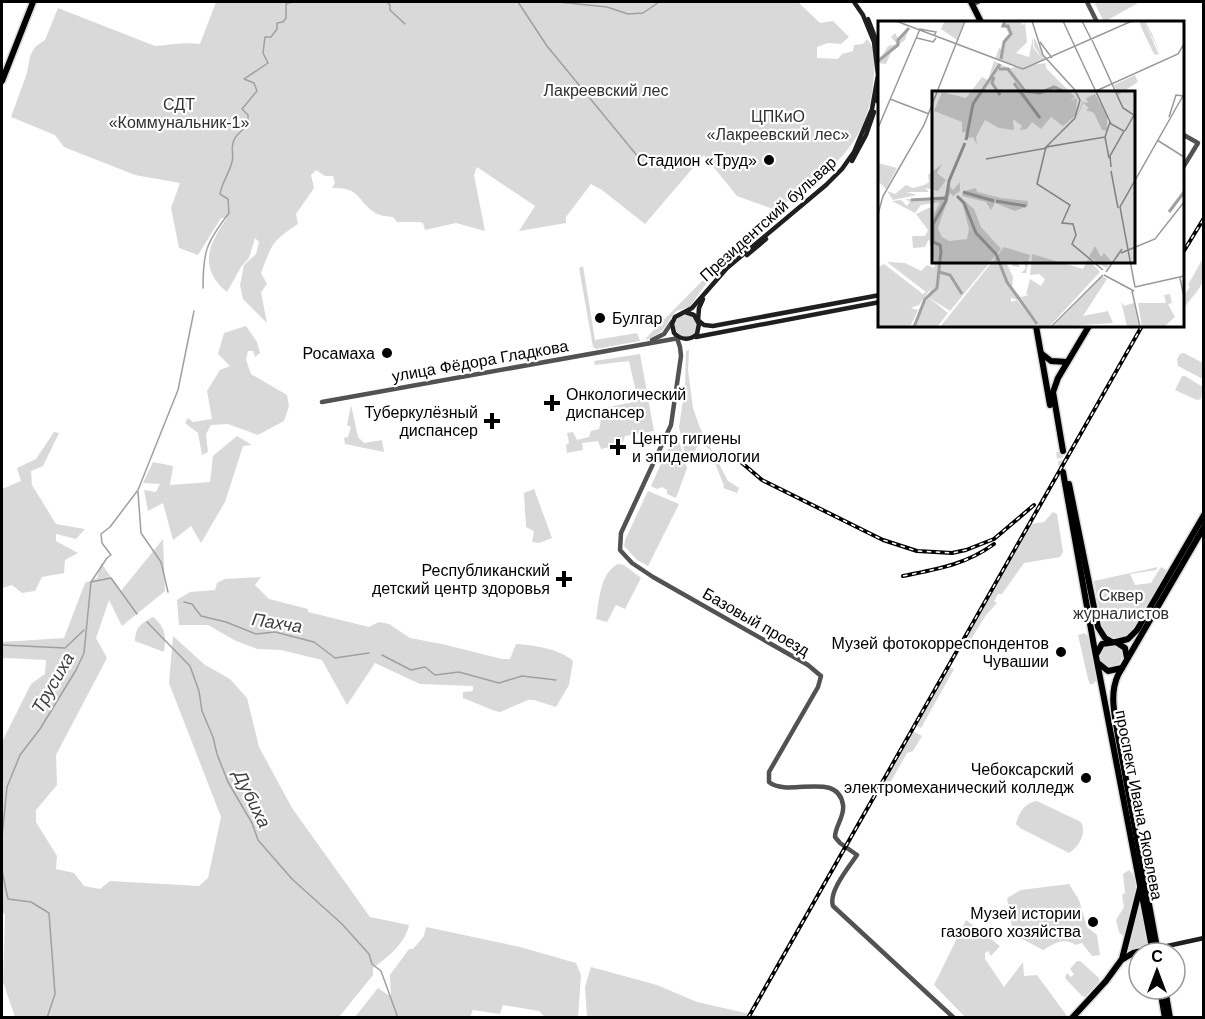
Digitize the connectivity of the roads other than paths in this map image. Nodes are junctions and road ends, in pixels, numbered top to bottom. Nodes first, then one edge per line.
1 (33, 2) edge
2 (856, 2) edge
3 (975, 2) edge
4 (1087, 2) edge
5 (983, 21) edge
6 (1096, 21) edge
7 (878, 47) edge
8 (2, 81) edge
9 (878, 94) edge
10 (1184, 135) edge
11 (1184, 166) edge
12 (790, 218) junction
13 (878, 295) edge
14 (878, 302) edge
15 (808, 308) junction
16 (685, 312) junction
17 (809, 315) junction
18 (759, 317) junction
19 (698, 320) junction
20 (673, 321) junction
21 (760, 324) junction
22 (1036, 327) edge
23 (1088, 327) edge
24 (678, 337) junction
25 (692, 338) junction
26 (644, 343) junction
27 (1042, 354) junction
28 (681, 356) junction
29 (1067, 363) junction
30 (1045, 374) junction
31 (1058, 378) junction
32 (321, 402) dead end
33 (1203, 515) edge
34 (1203, 527) edge
35 (1114, 642) junction
36 (1097, 660) junction
37 (1127, 660) junction
38 (1122, 668) junction
39 (1140, 884) junction
40 (1203, 938) edge
41 (1153, 941) edge
42 (1153, 941) edge
43 (1187, 942) edge
44 (1127, 956) edge
45 (1122, 959) junction
46 (1162, 1001) edge
47 (1167, 1001) edge
48 (954, 1017) edge
49 (1072, 1017) edge
50 (1165, 1017) edge
51 (1170, 1017) edge

1 - 8 main road
2 - 7 main road, Президентский бульвар
2 - 12 main road, Президентский бульвар
3 - 5 main road
4 - 6 street
9 - 12 main road, Президентский бульвар
10 - 11 street
12 - 16 main road, Президентский бульвар
12 - 19 main road, Президентский бульвар
13 - 15 main road
14 - 17 main road
15 - 17 main road
15 - 18 main road
16 - 19 main road
16 - 20 main road
17 - 21 main road
18 - 19 main road
18 - 21 main road
19 - 25 main road
20 - 24 main road
20 - 26 street, улица Фёдора Гладкова
21 - 25 main road
22 - 27 main road
23 - 29 main road
24 - 25 main road
24 - 26 street, улица Фёдора Гладкова
24 - 28 street
25 - 28 street
26 - 32 street, улица Фёдора Гладкова
27 - 29 main road
27 - 30 main road
28 - 48 street, Базовый проезд
29 - 31 main road
30 - 31 main road
30 - 31 main road
33 - 35 main road
34 - 37 main road
35 - 36 main road
35 - 36 main road, проспект Ивана Яковлева
35 - 37 main road
36 - 38 main road
36 - 39 main road, проспект Ивана Яковлева
37 - 38 main road
38 - 41 main road, проспект Ивана Яковлева
39 - 42 main road, проспект Ивана Яковлева
39 - 45 main road
40 - 43 main road
44 - 45 main road
45 - 49 main road
46 - 50 main road
47 - 51 main road

